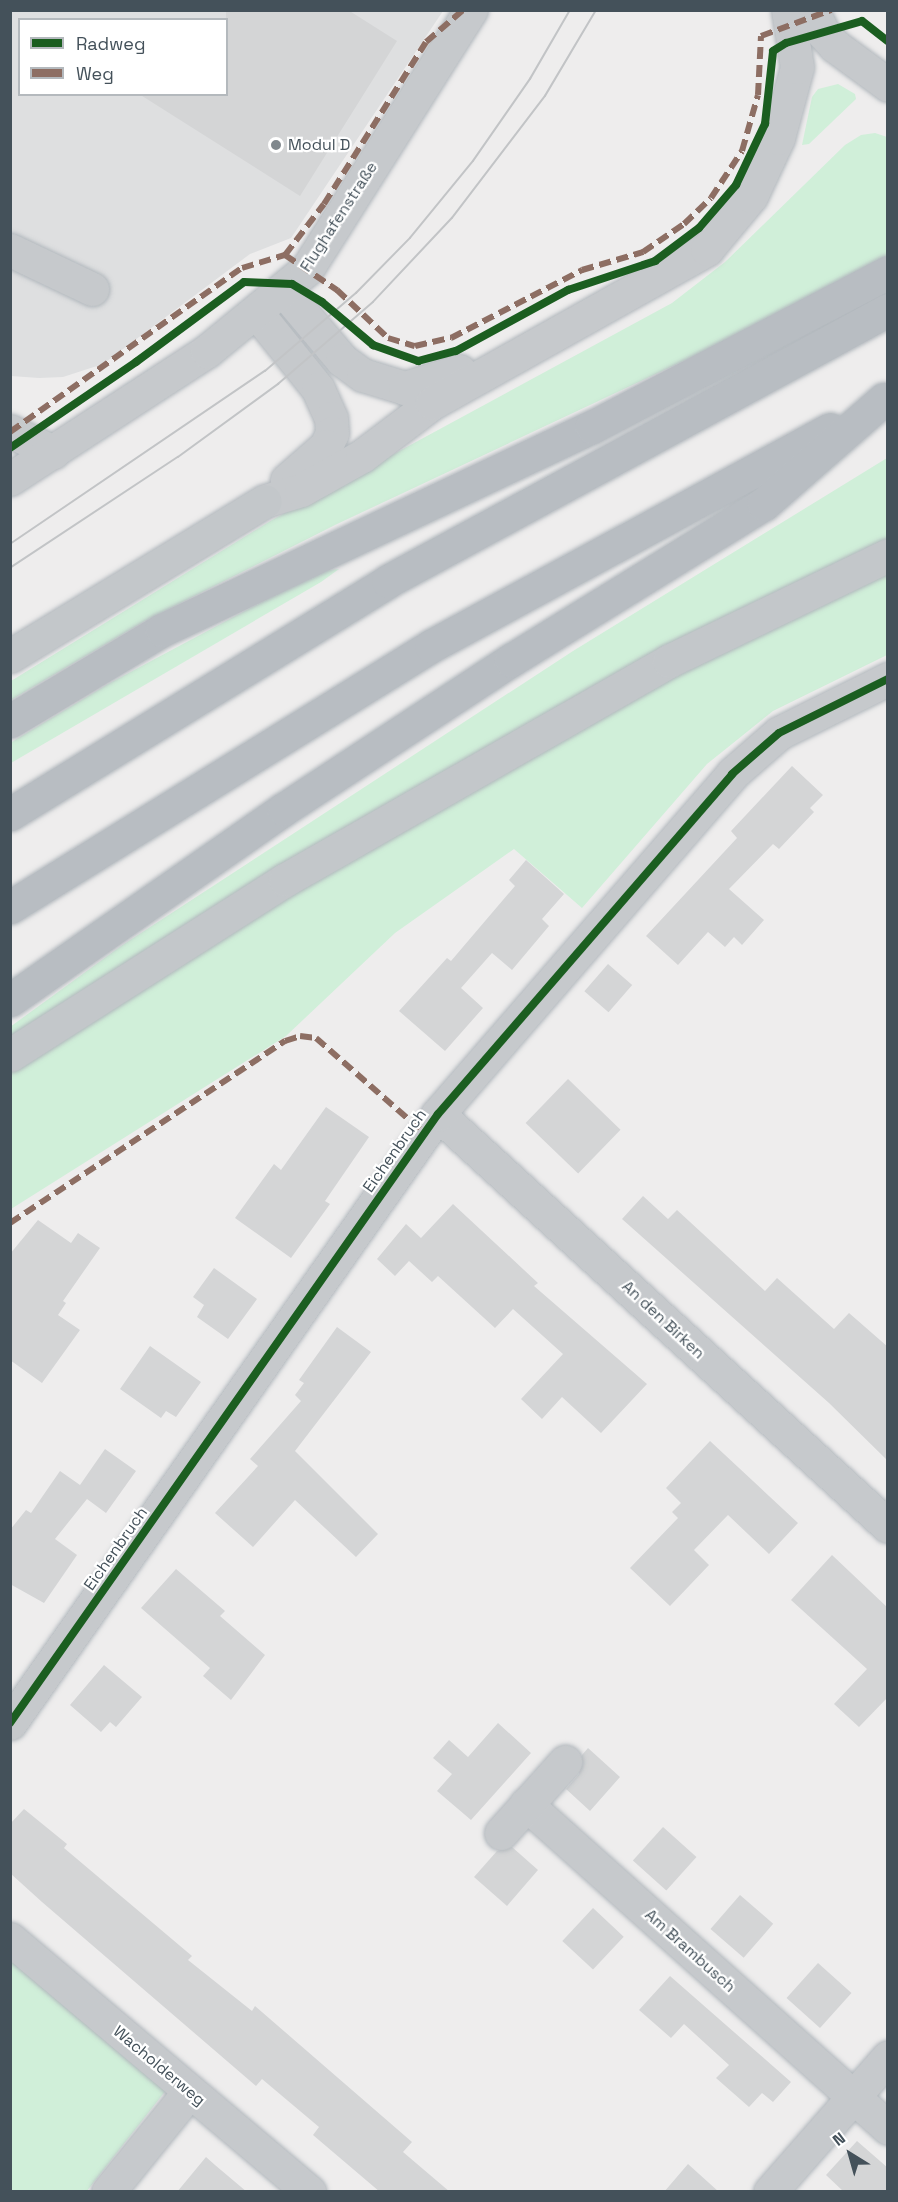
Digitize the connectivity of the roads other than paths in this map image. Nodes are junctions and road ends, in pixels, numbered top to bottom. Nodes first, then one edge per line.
1 (471, 10) edge
2 (788, 10) edge
3 (812, 10) edge
4 (847, 56) junction
5 (797, 67) junction
6 (888, 85) edge
7 (10, 250) edge
8 (888, 272) edge
9 (92, 289) dead end
10 (284, 291) junction
11 (888, 310) edge
12 (257, 313) junction
13 (495, 366) junction
14 (886, 398) edge
15 (10, 431) edge
16 (53, 452) junction
17 (10, 479) edge
18 (265, 501) junction
19 (888, 555) edge
20 (10, 656) edge
21 (888, 679) edge
22 (10, 721) edge
23 (10, 813) edge
24 (10, 907) edge
25 (10, 1000) edge
26 (10, 1055) edge
27 (438, 1114) junction
28 (888, 1526) edge
29 (10, 1723) edge
30 (565, 1762) dead end
31 (526, 1804) junction
32 (501, 1833) dead end
33 (10, 1940) edge
34 (888, 2057) edge
35 (189, 2092) junction
36 (853, 2097) junction
37 (888, 2128) edge
38 (108, 2192) edge
39 (309, 2192) edge
40 (770, 2192) edge

1 - 10 street, Flughafenstraße
2 - 5 street
3 - 4 street
4 - 5 street
4 - 6 street
5 - 13 street
7 - 9 street
8 - 22 highway
10 - 12 street, Flughafenstraße
10 - 13 street
11 - 23 highway
12 - 16 street, Flughafenstraße
12 - 18 street
13 - 18 street
14 - 24 highway
14 - 25 highway
15 - 16 street
16 - 17 street, Flughafenstraße
18 - 20 main road
19 - 26 main road
21 - 27 street, Eichenbruch
27 - 28 street, An den Birken
27 - 29 street, Eichenbruch
30 - 31 street
31 - 32 street
31 - 36 street, Am Brambusch
33 - 35 street, Wacholderweg
34 - 36 street
35 - 38 street
35 - 39 street, Wacholderweg
36 - 37 street, Am Brambusch
36 - 40 street

